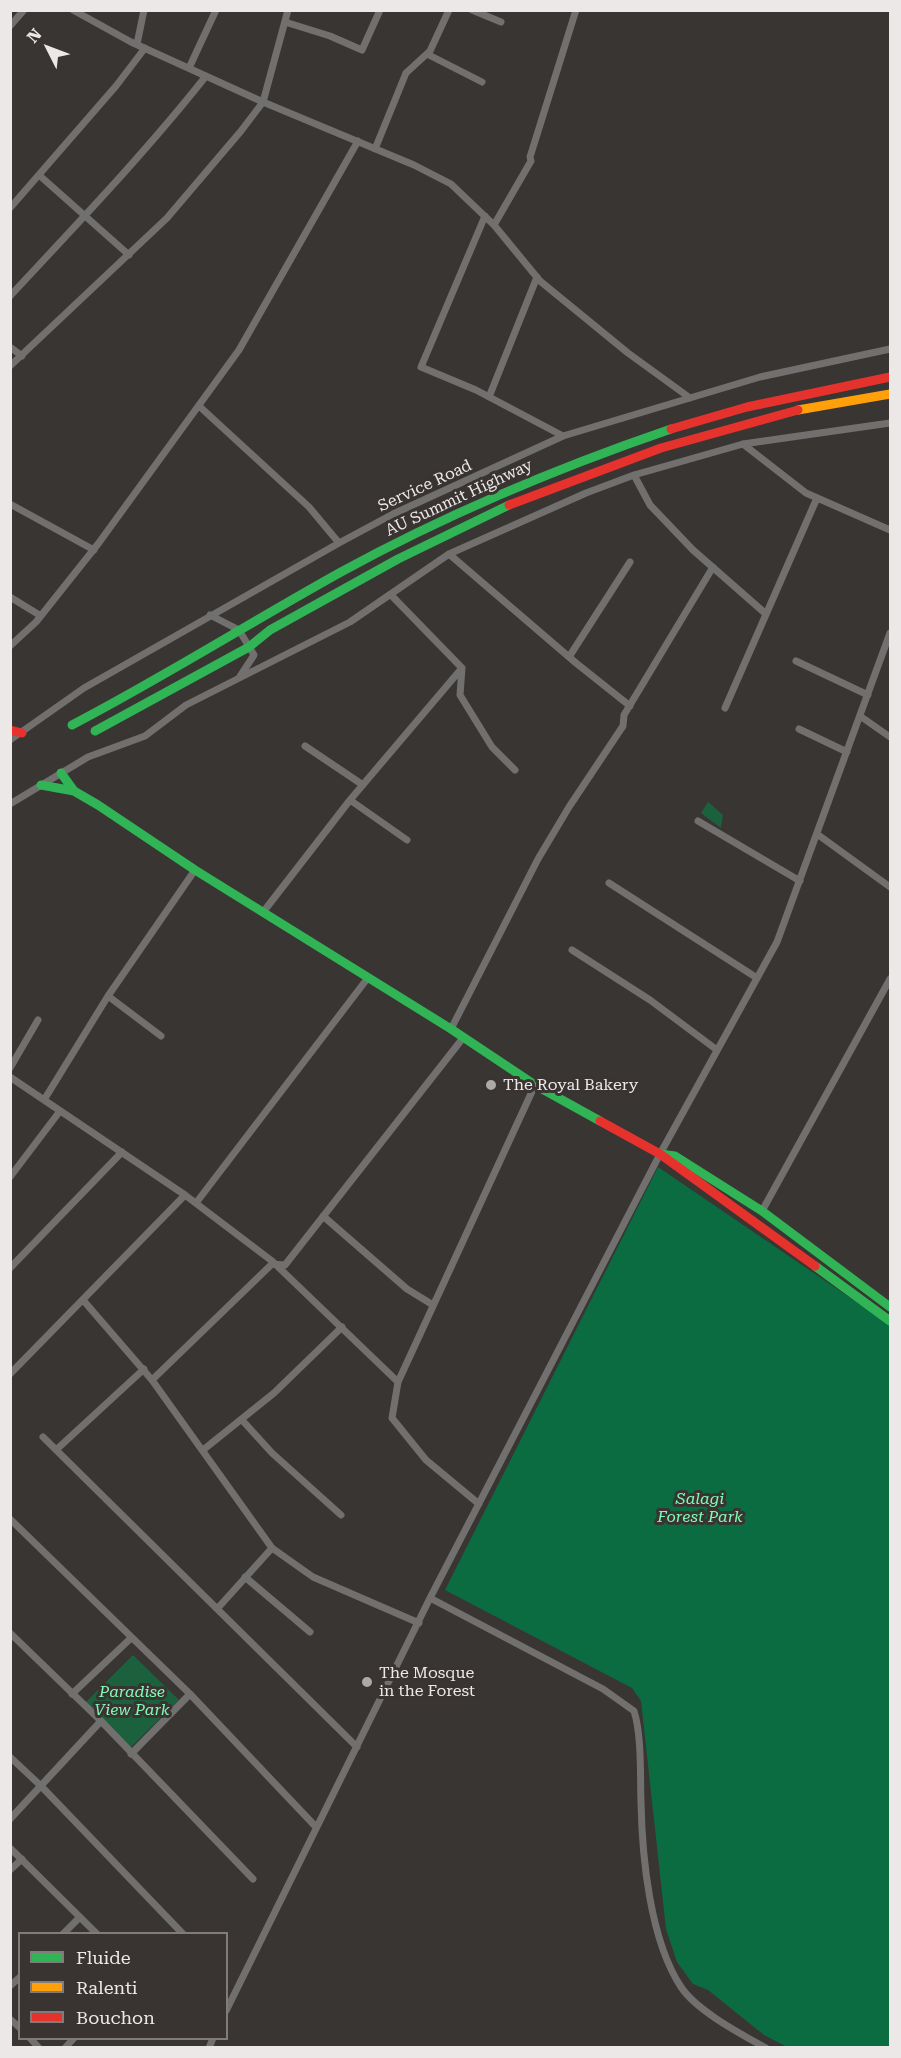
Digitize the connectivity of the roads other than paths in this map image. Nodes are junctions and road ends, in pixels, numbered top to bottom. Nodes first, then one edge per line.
1 (24, 10) edge
2 (144, 10) edge
3 (216, 10) edge
4 (288, 10) edge
5 (380, 10) edge
6 (449, 10) edge
7 (472, 10) edge
8 (576, 10) edge
9 (73, 11) edge
10 (285, 22) junction
11 (501, 22) dead end
12 (10, 27) edge
13 (137, 44) junction
14 (145, 48) junction
15 (427, 54) junction
16 (189, 69) junction
17 (206, 76) junction
18 (482, 82) dead end
19 (263, 102) junction
20 (358, 141) junction
21 (375, 149) junction
22 (39, 175) junction
23 (10, 208) edge
24 (85, 216) junction
25 (484, 216) junction
26 (494, 225) junction
27 (129, 255) junction
28 (537, 277) junction
29 (10, 296) edge
30 (10, 347) edge
31 (891, 350) edge
32 (22, 356) junction
33 (10, 366) edge
34 (891, 377) edge
35 (891, 394) edge
36 (489, 397) junction
37 (690, 398) junction
38 (199, 406) junction
39 (891, 423) edge
40 (563, 436) junction
41 (743, 444) junction
42 (634, 475) junction
43 (817, 498) junction
44 (10, 504) edge
45 (891, 530) edge
46 (339, 543) junction
47 (94, 550) junction
48 (449, 554) junction
49 (630, 562) dead end
50 (713, 567) junction
51 (392, 596) junction
52 (10, 597) edge
53 (766, 614) junction
54 (210, 615) junction
55 (40, 616) junction
56 (239, 630) junction
57 (891, 633) edge
58 (10, 646) edge
59 (249, 647) junction
60 (569, 657) junction
61 (796, 662) dead end
62 (462, 668) junction
63 (238, 680) junction
64 (868, 695) junction
65 (630, 706) junction
66 (725, 708) dead end
67 (860, 716) junction
68 (72, 725) dead end
69 (799, 729) dead end
70 (10, 730) edge
71 (95, 731) dead end
72 (22, 734) junction
73 (891, 737) edge
74 (10, 740) edge
75 (305, 746) dead end
76 (847, 752) junction
77 (515, 770) dead end
78 (61, 773) junction
79 (41, 785) junction
80 (363, 786) junction
81 (74, 791) junction
82 (350, 800) junction
83 (10, 804) edge
84 (698, 821) dead end
85 (817, 834) junction
86 (407, 840) dead end
87 (195, 870) junction
88 (800, 881) junction
89 (609, 883) dead end
90 (891, 887) edge
91 (264, 911) junction
92 (572, 950) dead end
93 (757, 978) junction
94 (368, 979) junction
95 (891, 979) edge
96 (108, 996) junction
97 (38, 1020) dead end
98 (451, 1029) junction
99 (161, 1036) dead end
100 (463, 1038) junction
101 (717, 1050) junction
102 (10, 1068) edge
103 (10, 1077) edge
104 (535, 1086) junction
105 (44, 1100) junction
106 (60, 1111) junction
107 (122, 1152) junction
108 (660, 1154) junction
109 (10, 1178) edge
110 (185, 1195) junction
111 (196, 1203) junction
112 (762, 1211) junction
113 (323, 1216) junction
114 (277, 1266) junction
115 (10, 1268) edge
116 (83, 1300) junction
117 (434, 1305) junction
118 (891, 1307) edge
119 (891, 1321) edge
120 (342, 1327) junction
121 (144, 1369) junction
122 (10, 1374) edge
123 (152, 1380) junction
124 (398, 1382) junction
125 (242, 1420) junction
126 (44, 1437) dead end
127 (56, 1450) junction
128 (203, 1450) junction
129 (479, 1504) junction
130 (341, 1515) dead end
131 (10, 1519) edge
132 (273, 1548) junction
133 (245, 1577) junction
134 (430, 1598) junction
135 (217, 1609) junction
136 (419, 1623) junction
137 (310, 1632) dead end
138 (10, 1633) edge
139 (131, 1638) junction
140 (72, 1694) junction
141 (190, 1694) junction
142 (101, 1721) junction
143 (357, 1747) junction
144 (131, 1754) junction
145 (10, 1758) edge
146 (41, 1786) junction
147 (10, 1819) edge
148 (316, 1827) junction
149 (10, 1848) edge
150 (22, 1859) junction
151 (10, 1870) edge
152 (253, 1879) dead end
153 (80, 1917) junction
154 (65, 1932) edge
155 (95, 1932) edge
156 (181, 1932) edge
157 (228, 2007) edge
158 (766, 2048) edge

1 - 12 street
2 - 13 street
3 - 16 street
4 - 10 street
5 - 10 street
6 - 15 street
7 - 11 street
8 - 26 street
9 - 13 street
10 - 19 street
13 - 14 street
14 - 16 street
14 - 22 street
15 - 18 street
15 - 21 street
16 - 17 street
17 - 19 street
17 - 24 street
19 - 20 street
19 - 27 street
20 - 21 street
20 - 38 street
21 - 25 street
22 - 23 street
22 - 24 street
24 - 27 street
24 - 29 street
25 - 26 street
25 - 36 street
26 - 28 street
27 - 32 street
28 - 36 street
28 - 37 street
30 - 32 street
31 - 37 street, Service Road
32 - 33 street
34 - 56 main road, AU Summit Highway
35 - 59 main road, AU Summit Highway
36 - 40 street
37 - 40 street, Service Road
38 - 46 street
38 - 47 street
39 - 41 street
40 - 46 street, Service Road
41 - 42 street
41 - 43 street
42 - 48 street
42 - 50 street
43 - 45 street
43 - 53 street
44 - 47 street
46 - 54 street, Service Road
47 - 55 street
48 - 51 street
48 - 60 street
49 - 60 street
50 - 53 street
50 - 65 street
51 - 62 street
51 - 63 street
52 - 55 street
53 - 66 street
54 - 56 street
54 - 72 street, Service Road
55 - 58 street
56 - 59 street
56 - 68 main road, AU Summit Highway
57 - 64 street
59 - 63 street
59 - 71 main road, AU Summit Highway
60 - 65 street
61 - 64 street
62 - 77 street
62 - 80 street
63 - 78 street
64 - 67 street
65 - 98 street
67 - 73 street
67 - 76 street
69 - 76 street
70 - 72 main road
72 - 74 street, Service Road
75 - 80 street
76 - 85 street
78 - 79 street
78 - 81 main road
79 - 81 main road
79 - 83 street
80 - 82 street
81 - 87 main road
82 - 86 street
82 - 91 street
84 - 88 street
85 - 88 street
85 - 90 street
87 - 91 main road
87 - 96 street
88 - 93 street
89 - 93 street
91 - 94 main road
92 - 101 street
93 - 101 street
94 - 98 main road
94 - 111 street
95 - 112 street
96 - 99 street
96 - 105 street
97 - 102 street
98 - 100 main road
100 - 104 main road
100 - 113 street
101 - 108 street
103 - 105 street
104 - 108 main road
104 - 117 street
105 - 106 street
106 - 107 street
106 - 109 street
107 - 110 street
107 - 115 street
108 - 112 main road
108 - 119 main road
108 - 129 street
110 - 111 street
110 - 116 street
111 - 114 street
112 - 118 main road
113 - 114 street
113 - 117 street
114 - 120 street
114 - 123 street
116 - 121 street
116 - 122 street
117 - 124 street
120 - 124 street
120 - 125 street
121 - 123 street
121 - 127 street
123 - 128 street
124 - 129 street
125 - 128 street
125 - 130 street
126 - 127 street
127 - 135 street
128 - 132 street
129 - 134 street
131 - 139 street
132 - 133 street
132 - 136 street
133 - 135 street
133 - 137 street
134 - 136 street
134 - 158 street
135 - 143 street
136 - 143 street
138 - 140 street
139 - 140 street
139 - 141 street
140 - 142 street
141 - 144 street
141 - 148 street
142 - 144 street
142 - 146 street
143 - 148 street
144 - 152 street
145 - 146 street
146 - 147 street
146 - 156 street
148 - 157 street
149 - 150 street
150 - 151 street
150 - 153 street
153 - 154 street
153 - 155 street

